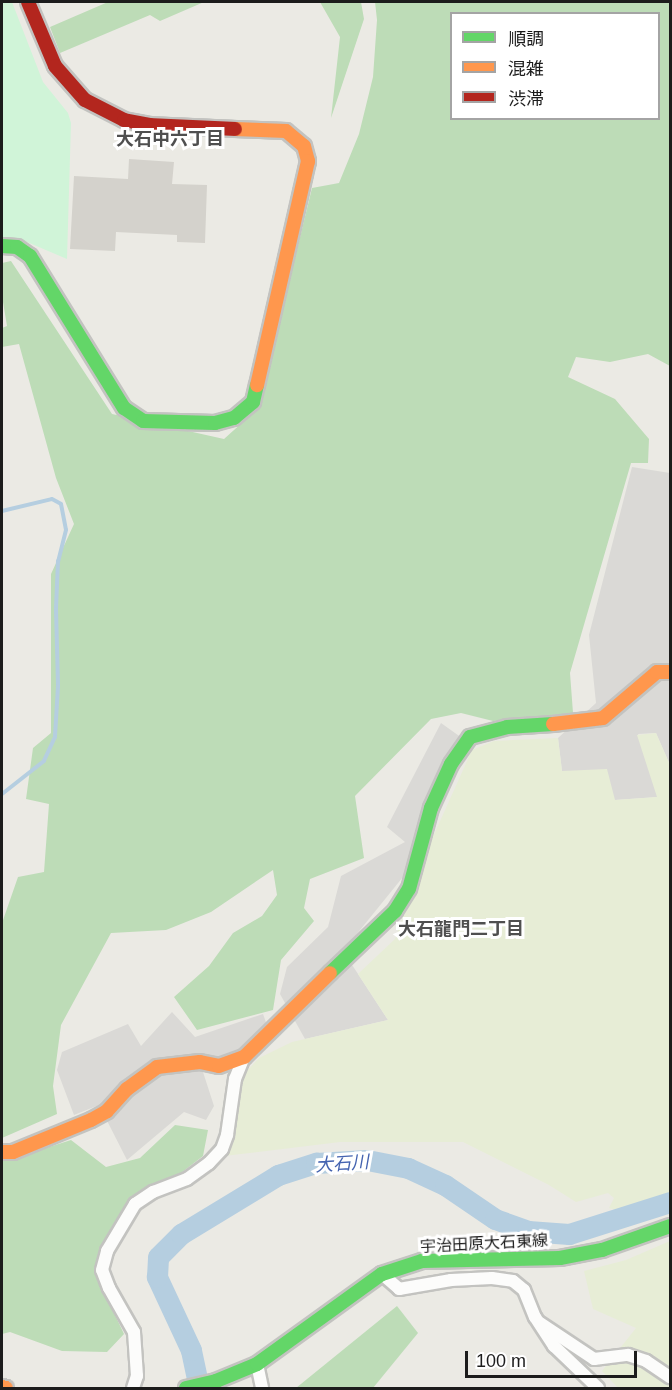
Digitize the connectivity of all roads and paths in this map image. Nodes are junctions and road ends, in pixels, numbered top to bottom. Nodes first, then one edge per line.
1 (28, 2) edge
2 (2, 246) edge
3 (670, 672) edge
4 (244, 1057) junction
5 (2, 1152) edge
6 (670, 1226) edge
7 (382, 1274) junction
8 (539, 1323) junction
9 (257, 1364) junction
10 (670, 1377) edge
11 (2, 1387) edge
12 (6, 1389) edge
13 (133, 1389) edge
14 (186, 1389) edge
15 (262, 1389) edge
16 (598, 1389) edge

1 - 2 street
3 - 4 street
4 - 5 street
4 - 13 street
6 - 7 street, 宇治田原大石東線
7 - 8 street
7 - 9 street, 宇治田原大石東線
8 - 10 street
8 - 16 street
9 - 14 street, 宇治田原大石東線
9 - 15 street
11 - 12 street

